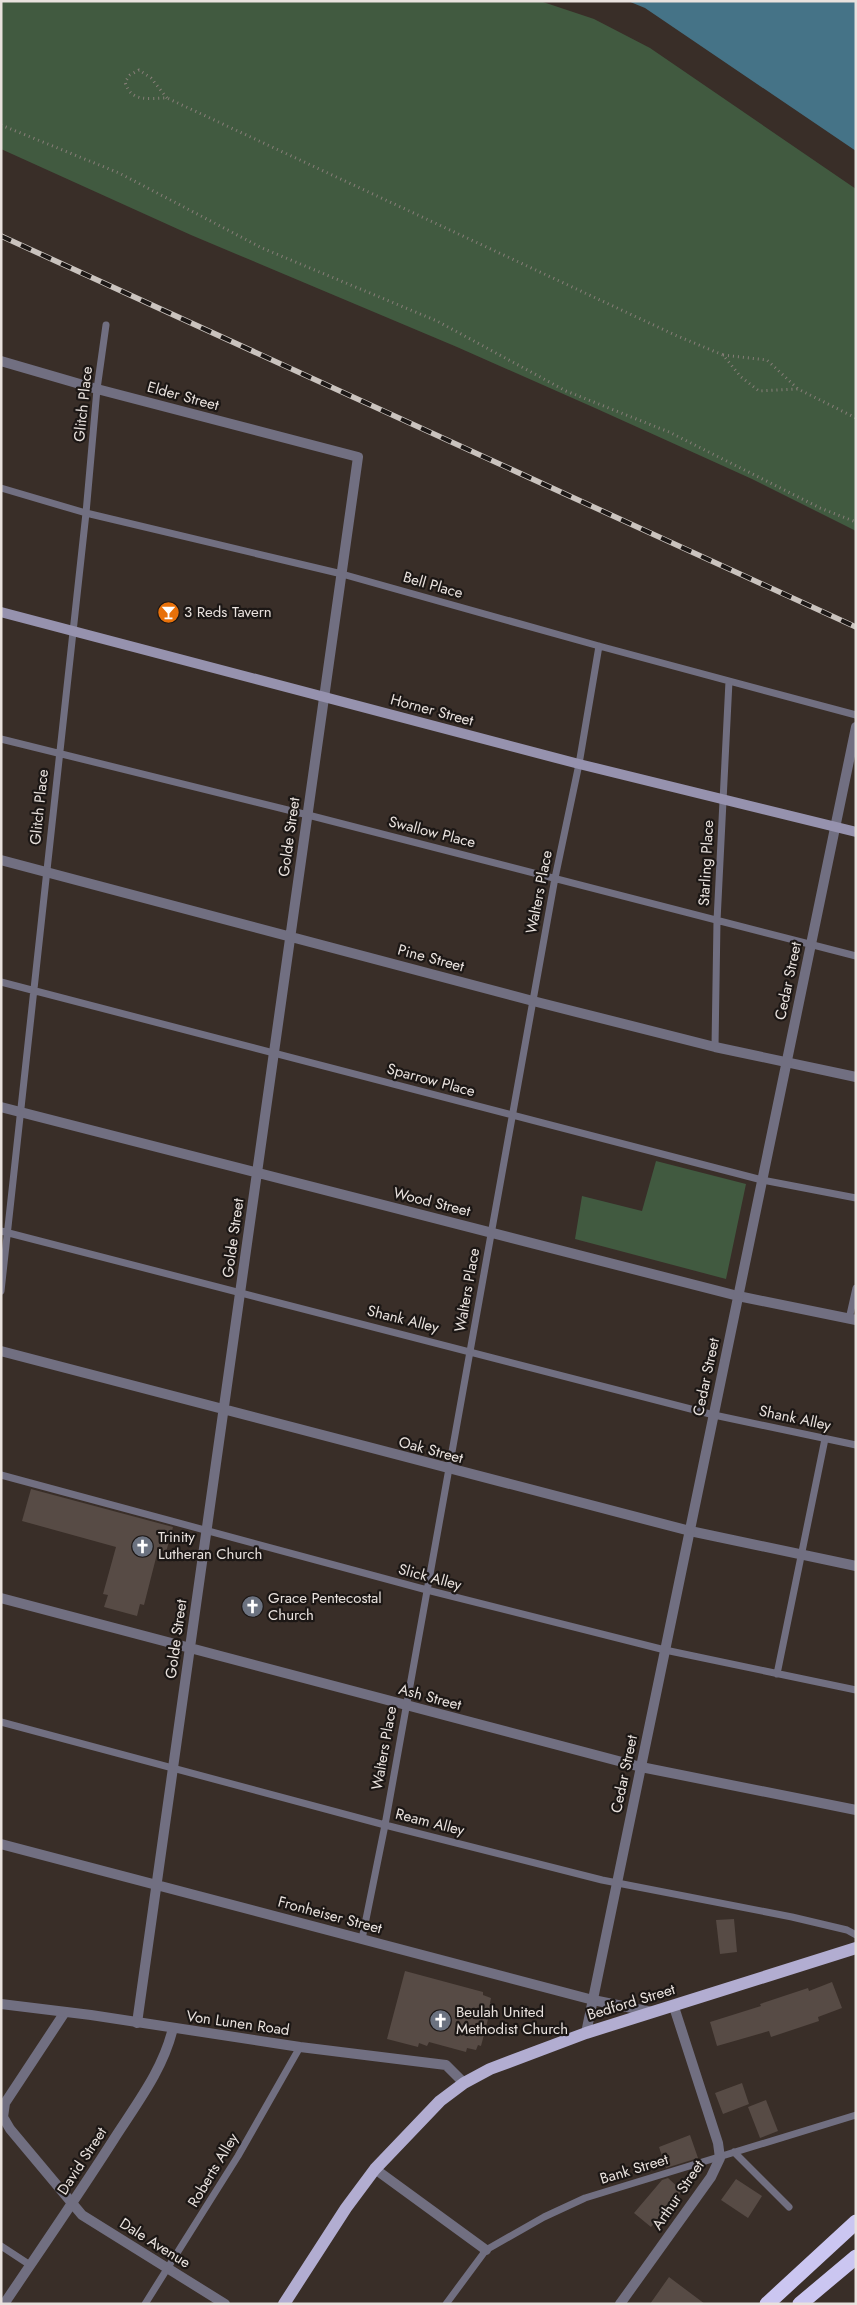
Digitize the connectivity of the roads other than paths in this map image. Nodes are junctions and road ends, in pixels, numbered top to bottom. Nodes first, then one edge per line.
1 (106, 325) dead end
2 (1, 361) edge
3 (97, 388) junction
4 (358, 457) joint
5 (1, 488) edge
6 (86, 513) junction
7 (342, 574) junction
8 (1, 612) edge
9 (73, 630) junction
10 (599, 646) junction
11 (729, 681) junction
12 (324, 696) junction
13 (856, 715) edge
14 (856, 728) edge
15 (1, 739) edge
16 (58, 753) junction
17 (578, 764) junction
18 (722, 801) junction
19 (308, 815) junction
20 (835, 828) junction
21 (856, 832) edge
22 (1, 860) edge
23 (47, 872) junction
24 (555, 878) junction
25 (717, 921) junction
26 (291, 936) junction
27 (811, 946) junction
28 (856, 956) edge
29 (1, 982) edge
30 (34, 992) junction
31 (533, 1001) junction
32 (714, 1047) junction
33 (274, 1053) junction
34 (786, 1064) junction
35 (856, 1077) edge
36 (1, 1107) edge
37 (21, 1113) junction
38 (512, 1115) junction
39 (257, 1173) junction
40 (762, 1180) junction
41 (856, 1198) edge
42 (4, 1231) edge
43 (491, 1233) junction
44 (856, 1288) edge
45 (1, 1291) edge
46 (240, 1291) junction
47 (738, 1296) junction
48 (852, 1320) edge
49 (471, 1350) junction
50 (1, 1351) edge
51 (224, 1410) junction
52 (714, 1414) junction
53 (825, 1439) junction
54 (856, 1446) edge
55 (448, 1470) junction
56 (1, 1475) edge
57 (207, 1531) junction
58 (690, 1531) junction
59 (801, 1555) junction
60 (856, 1566) edge
61 (427, 1590) junction
62 (1, 1598) edge
63 (190, 1649) junction
64 (665, 1650) junction
65 (777, 1674) junction
66 (856, 1690) edge
67 (406, 1706) junction
68 (1, 1722) edge
69 (174, 1767) junction
70 (641, 1767) junction
71 (856, 1810) edge
72 (385, 1824) junction
73 (1, 1844) edge
74 (617, 1883) junction
75 (157, 1886) junction
76 (856, 1935) edge
77 (362, 1939) junction
78 (856, 1948) edge
79 (593, 2000) junction
80 (1, 2004) edge
81 (674, 2007) junction
82 (65, 2012) junction
83 (653, 2012) junction
84 (138, 2023) junction
85 (172, 2028) junction
86 (586, 2033) junction
87 (300, 2047) junction
88 (464, 2083) junction
89 (856, 2115) edge
90 (2, 2118) edge
91 (734, 2152) junction
92 (720, 2158) junction
93 (376, 2169) junction
94 (72, 2203) junction
95 (788, 2207) dead end
96 (856, 2222) edge
97 (1, 2246) edge
98 (486, 2250) junction
99 (856, 2258) edge
100 (30, 2265) junction
101 (168, 2268) junction
102 (4, 2304) edge
103 (145, 2304) edge
104 (225, 2304) edge
105 (284, 2304) edge
106 (446, 2304) edge
107 (620, 2304) edge
108 (767, 2304) edge
109 (800, 2304) edge

1 - 3 lane, Glitch Place
2 - 3 street, Elder Street
3 - 4 street, Elder Street
3 - 6 lane, Glitch Place
4 - 7 street, Golde Street
5 - 6 lane, Bell Place
6 - 7 lane, Bell Place
6 - 9 lane, Glitch Place
7 - 10 lane, Bell Place
7 - 12 street, Golde Street
8 - 9 main road, Horner Street
9 - 12 main road, Horner Street
9 - 16 lane, Glitch Place
10 - 11 lane, Bell Place
10 - 17 lane, Walters Place
11 - 13 lane, Bell Place
11 - 18 lane, Starling Place
12 - 17 main road, Horner Street
12 - 19 street, Golde Street
14 - 20 street, Cedar Street
15 - 16 lane, Swallow Place
16 - 19 lane, Swallow Place
16 - 23 lane, Glitch Place
17 - 18 main road, Horner Street
17 - 24 lane, Walters Place
18 - 20 main road, Horner Street
18 - 25 lane, Starling Place
19 - 24 lane, Swallow Place
19 - 26 street, Golde Street
20 - 21 main road, Horner Street
20 - 27 street, Cedar Street
22 - 23 street, Pine Street
23 - 26 street, Pine Street
23 - 30 lane, Glitch Place
24 - 25 lane, Swallow Place
24 - 31 lane, Walters Place
25 - 27 lane, Swallow Place
25 - 32 lane, Starling Place
26 - 31 street, Pine Street
26 - 33 street, Golde Street
27 - 28 lane, Swallow Place
27 - 34 street, Cedar Street
29 - 30 lane, Sparrow Place
30 - 33 lane, Sparrow Place
30 - 37 lane, Glitch Place
31 - 32 street, Pine Street
31 - 38 lane, Walters Place
32 - 34 street, Pine Street
33 - 38 lane, Sparrow Place
33 - 39 street, Golde Street
34 - 35 street, Pine Street
34 - 40 street, Cedar Street
36 - 37 street, Wood Street
37 - 39 street, Wood Street
37 - 42 lane, Glitch Place
38 - 40 lane, Sparrow Place
38 - 43 lane, Walters Place
39 - 43 street, Wood Street
39 - 46 street, Golde Street
40 - 41 lane, Sparrow Place
40 - 47 street, Cedar Street
42 - 45 lane, Glitch Place
42 - 46 lane, Shank Alley
43 - 47 street, Wood Street
43 - 49 lane, Walters Place
44 - 48 lane
46 - 49 lane, Shank Alley
46 - 51 street, Golde Street
47 - 48 street, Wood Street
47 - 52 street, Cedar Street
49 - 52 lane, Shank Alley
49 - 55 lane, Walters Place
50 - 51 street, Oak Street
51 - 55 street, Oak Street
51 - 57 street, Golde Street
52 - 53 lane, Shank Alley
52 - 58 street, Cedar Street
53 - 54 lane, Shank Alley
53 - 59 lane
55 - 58 street, Oak Street
55 - 61 lane, Walters Place
56 - 57 lane, Slick Alley
57 - 61 lane, Slick Alley
57 - 63 street, Golde Street
58 - 59 street, Oak Street
58 - 64 street, Cedar Street
59 - 60 street, Oak Street
59 - 65 lane
61 - 64 lane, Slick Alley
61 - 67 lane, Walters Place
62 - 63 street, Ash Street
63 - 67 street, Ash Street
63 - 69 street, Golde Street
64 - 65 lane, Slick Alley
64 - 70 street, Cedar Street
65 - 66 lane, Slick Alley
67 - 70 street, Ash Street
67 - 72 lane, Walters Place
68 - 69 lane, Ream Alley
69 - 72 lane, Ream Alley
69 - 75 street, Golde Street
70 - 71 street, Ash Street
70 - 74 street, Cedar Street
72 - 74 lane, Ream Alley
72 - 77 lane, Walters Place
73 - 75 street, Fronheiser Street
74 - 76 lane, Ream Alley
74 - 79 street, Cedar Street
75 - 77 street, Fronheiser Street
75 - 84 street, Golde Street
77 - 79 street, Fronheiser Street
78 - 81 main road, Bedford Street
79 - 83 street, Fronheiser Street
79 - 86 street, Cedar Street
80 - 82 street, Von Lunen Road
81 - 83 main road, Bedford Street
81 - 92 street, Arthur Street
82 - 84 street, Von Lunen Road
82 - 90 street
83 - 86 main road, Bedford Street
84 - 85 street, Von Lunen Road
85 - 87 street, Von Lunen Road
85 - 94 street, David Street
86 - 88 main road, Bedford Street
87 - 88 street, Von Lunen Road
87 - 101 lane, Roberts Alley
88 - 93 main road, Bedford Street
89 - 91 lane, Bank Street
90 - 94 street, Dale Avenue
91 - 92 lane, Bank Street
91 - 95 lane
92 - 98 lane, Bank Street
92 - 107 street, Arthur Street
93 - 98 street
93 - 105 main road, Bedford Street
94 - 100 street, David Street
94 - 101 street, Dale Avenue
96 - 108 highway
97 - 100 lane
98 - 106 lane
99 - 109 highway
100 - 102 street, David Street
101 - 103 lane, Roberts Alley
101 - 104 street, Dale Avenue

